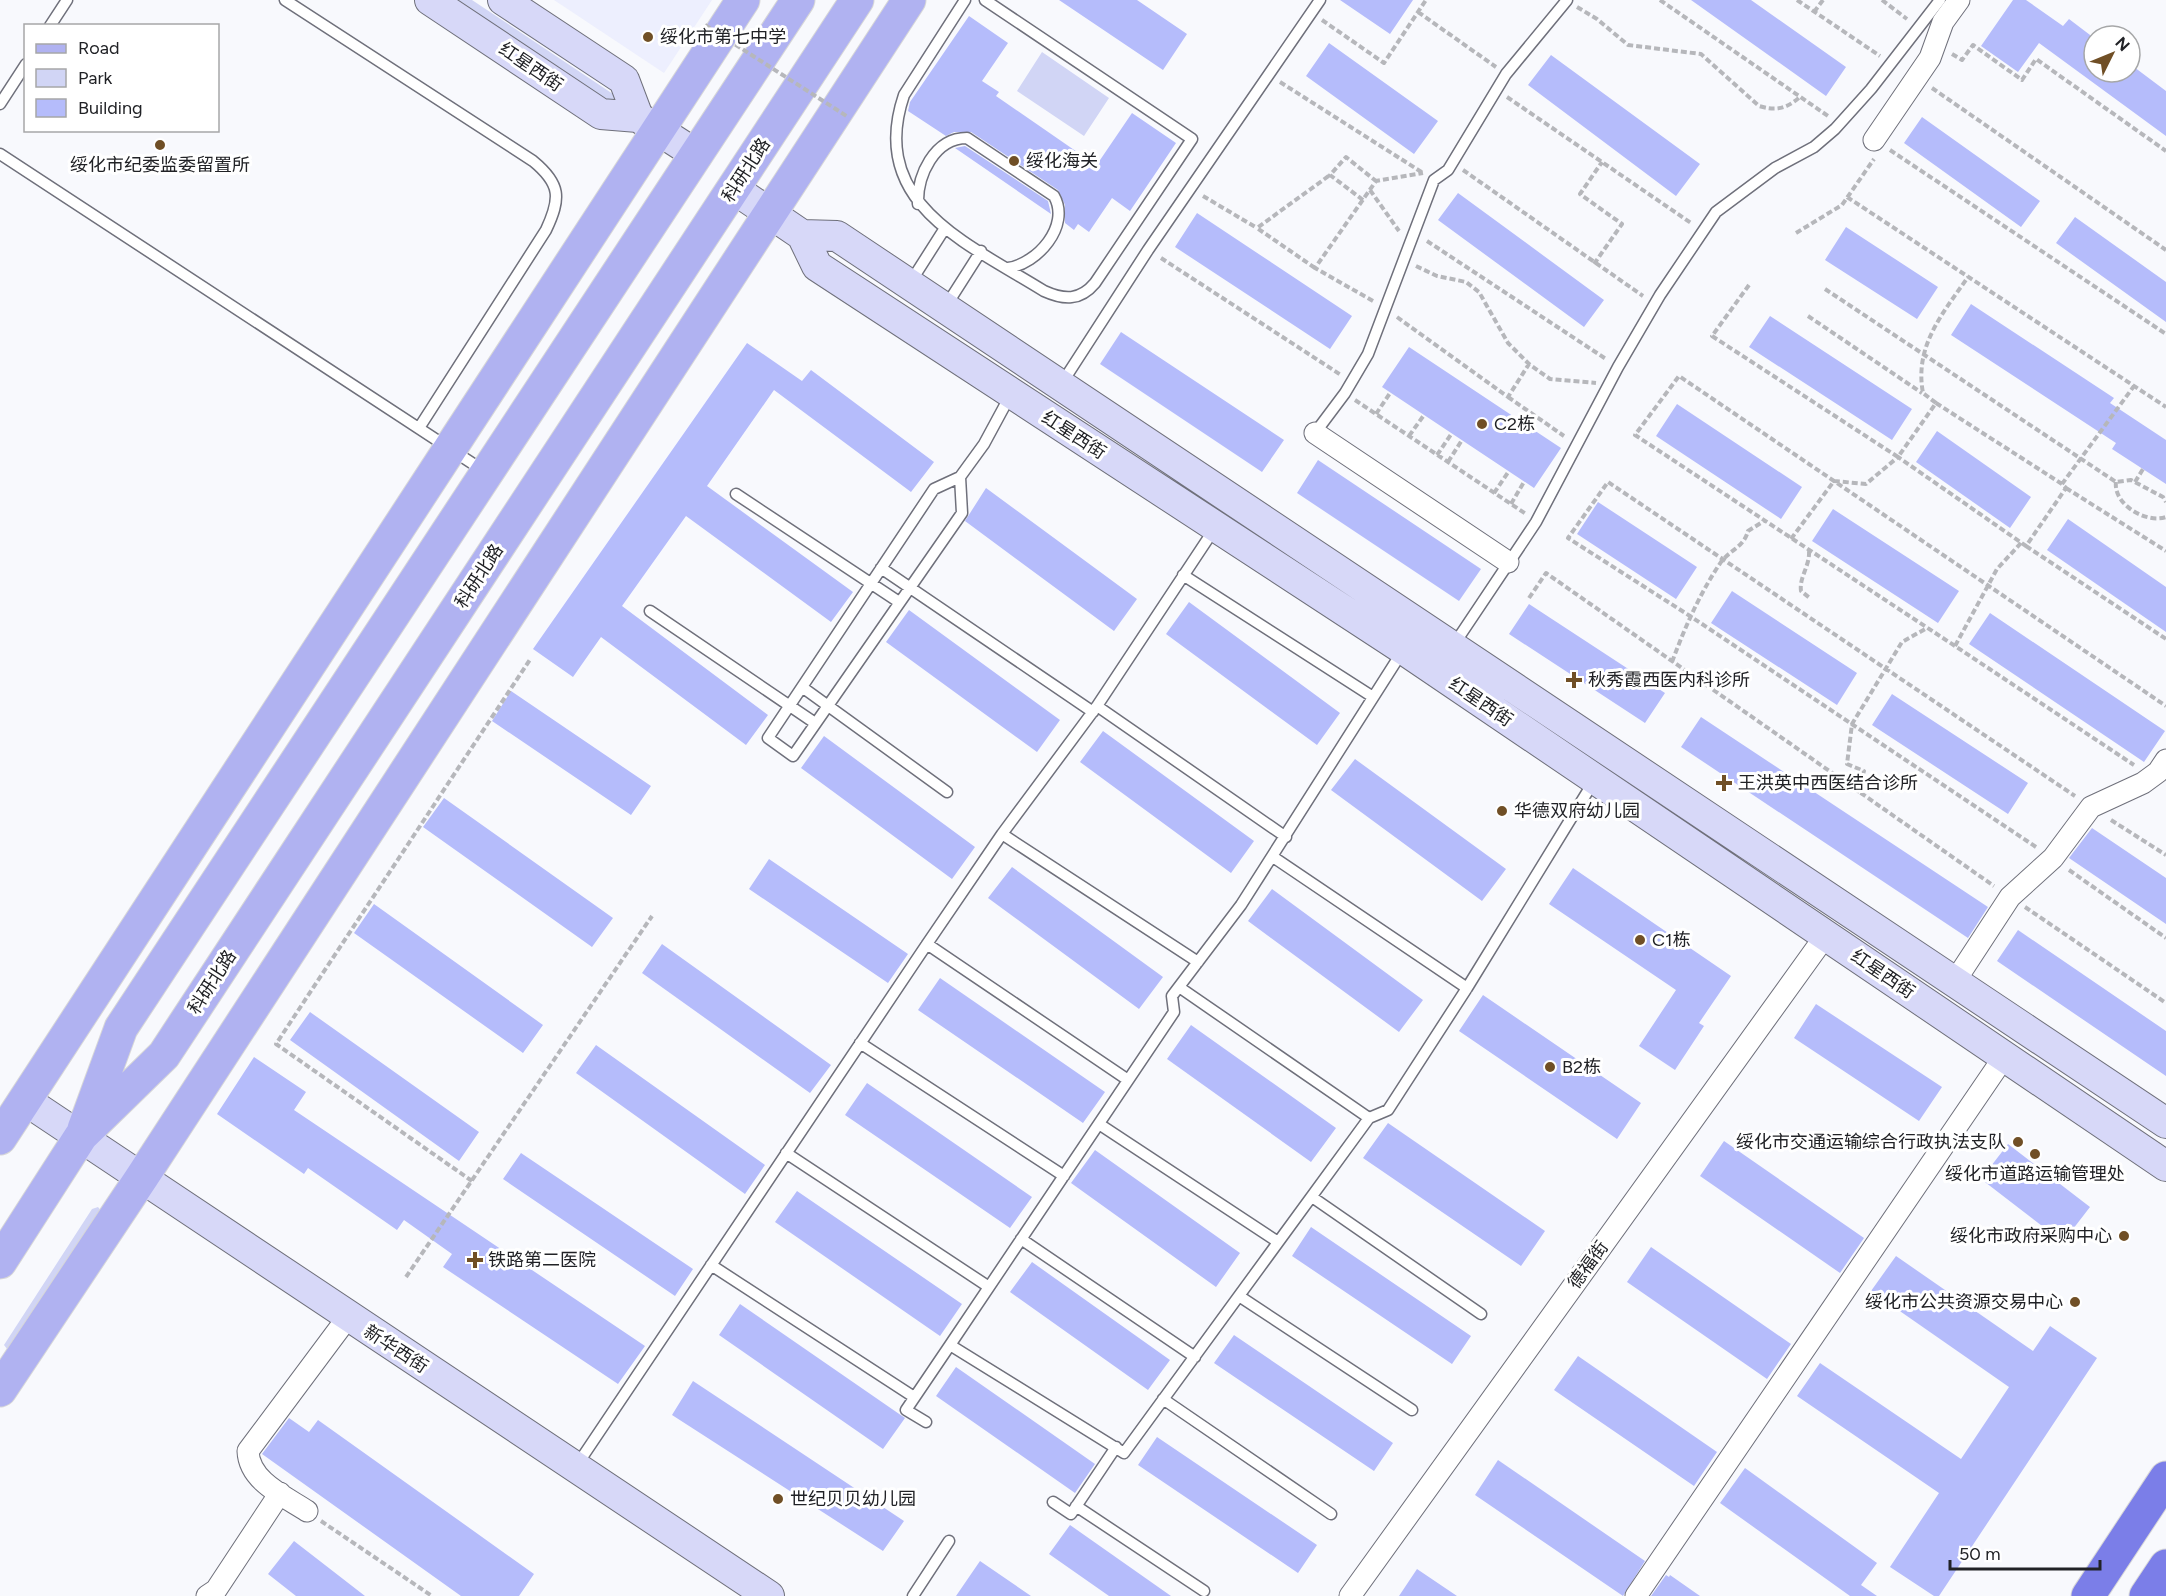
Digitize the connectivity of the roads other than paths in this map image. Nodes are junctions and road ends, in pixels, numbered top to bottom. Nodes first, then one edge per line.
1 (67, 0) edge
2 (285, 0) edge
3 (430, 0) edge
4 (503, 0) edge
5 (743, 0) edge
6 (798, 0) edge
7 (857, 0) edge
8 (909, 0) edge
9 (965, 0) edge
10 (985, 0) edge
11 (1320, 0) edge
12 (1940, 0) edge
13 (1959, 0) edge
14 (1566, 1) edge
15 (51, 24) edge
16 (1927, 34) junction
17 (24, 67) edge
18 (0, 104) edge
19 (648, 124) junction
20 (1879, 143) road end
21 (0, 154) edge
22 (697, 156) junction
23 (734, 189) junction
24 (918, 204) junction
25 (770, 213) junction
26 (945, 228) junction
27 (802, 235) junction
28 (981, 251) junction
29 (1008, 268) junction
30 (909, 284) junction
31 (945, 308) junction
32 (1029, 365) junction
33 (1060, 386) junction
34 (1011, 394) junction
35 (419, 428) junction
36 (1315, 433) joint
37 (450, 449) junction
38 (488, 473) junction
39 (960, 477) junction
40 (736, 494) dead end
41 (1216, 528) junction
42 (1508, 562) junction
43 (881, 568) junction
44 (1183, 575) junction
45 (871, 584) junction
46 (910, 586) junction
47 (899, 602) junction
48 (650, 611) dead end
49 (1447, 642) junction
50 (1414, 656) junction
51 (802, 687) junction
52 (1373, 697) junction
53 (829, 704) junction
54 (789, 706) junction
55 (1095, 709) junction
56 (815, 723) junction
57 (2166, 760) edge
58 (1595, 779) junction
59 (947, 792) dead end
60 (1002, 834) junction
61 (1286, 837) junction
62 (1273, 857) junction
63 (1844, 907) junction
64 (1826, 935) junction
65 (927, 944) junction
66 (1198, 962) junction
67 (1955, 981) junction
68 (1179, 987) junction
69 (1467, 988) junction
70 (860, 1043) junction
71 (2004, 1057) junction
72 (1128, 1080) junction
73 (25, 1100) junction
74 (1369, 1118) junction
75 (2166, 1123) edge
76 (1099, 1124) junction
77 (81, 1136) junction
78 (0, 1138) edge
79 (786, 1153) junction
80 (2166, 1167) edge
81 (1064, 1176) junction
82 (142, 1177) junction
83 (1312, 1197) junction
84 (1021, 1239) junction
85 (1278, 1242) junction
86 (0, 1262) edge
87 (711, 1265) junction
88 (989, 1287) junction
89 (1239, 1296) junction
90 (1481, 1314) dead end
91 (348, 1317) junction
92 (950, 1345) junction
93 (1195, 1357) junction
94 (0, 1390) edge
95 (914, 1397) junction
96 (1163, 1399) junction
97 (1412, 1410) dead end
98 (926, 1422) dead end
99 (1116, 1447) junction
100 (575, 1467) junction
101 (2166, 1478) edge
102 (280, 1494) junction
103 (1053, 1502) dead end
104 (1076, 1506) junction
105 (307, 1511) road end
106 (1331, 1514) dead end
107 (949, 1541) dead end
108 (2166, 1566) edge
109 (1204, 1591) dead end
110 (207, 1596) edge
111 (769, 1596) edge
112 (913, 1596) edge
113 (1350, 1596) edge
114 (1636, 1596) edge
115 (2088, 1596) edge
116 (2146, 1596) edge

1 - 15 lane
2 - 35 lane
3 - 19 main road, 红星西街
4 - 19 main road
5 - 19 main road
6 - 22 main road, 科研北路
7 - 23 main road, 科研北路
8 - 25 main road
9 - 24 lane
10 - 29 lane
11 - 33 lane
12 - 16 lane
13 - 16 street
14 - 36 lane
16 - 20 street
16 - 42 lane
17 - 18 lane
19 - 22 main road, 红星西街
19 - 37 main road
21 - 35 lane
22 - 38 main road, 科研北路
23 - 25 main road, 红星西街
23 - 77 main road, 科研北路
24 - 26 lane
24 - 29 lane
25 - 27 main road, 红星西街
25 - 82 main road
26 - 28 lane
26 - 30 lane
27 - 30 main road, 红星西街
27 - 34 main road, 红星西街
28 - 29 lane
28 - 31 lane
30 - 31 main road, 红星西街
31 - 32 main road, 红星西街
32 - 33 main road, 红星西街
32 - 34 main road
33 - 49 main road, 红星西街
34 - 39 lane
34 - 41 main road, 红星西街
35 - 37 lane
36 - 42 street
37 - 38 lane
37 - 73 main road
38 - 77 main road, 科研北路
39 - 43 lane
39 - 46 lane
40 - 45 lane
41 - 44 lane
41 - 50 main road, 红星西街
42 - 49 lane
43 - 45 lane
43 - 46 lane
44 - 52 lane
44 - 55 lane
45 - 47 lane
45 - 51 lane
46 - 47 lane
46 - 55 lane
47 - 53 lane
48 - 54 lane
49 - 50 main road
49 - 63 main road, 红星西街
50 - 52 lane
50 - 58 main road, 红星西街
51 - 53 lane
51 - 54 lane
52 - 61 lane
53 - 56 lane
53 - 59 lane
54 - 56 lane
54 - 56 lane
55 - 60 lane
55 - 61 lane
57 - 67 street
58 - 64 main road, 红星西街
58 - 69 lane
60 - 65 lane
60 - 66 lane
61 - 62 lane
62 - 66 lane
62 - 69 lane
63 - 64 main road
63 - 67 main road, 红星西街
64 - 71 main road, 红星西街
64 - 113 street, 德福街
65 - 70 lane
65 - 72 lane
66 - 68 lane
67 - 75 main road, 红星西街
68 - 72 lane
68 - 74 lane
69 - 74 lane
70 - 79 lane
70 - 81 lane
71 - 80 main road, 红星西街
71 - 114 street
72 - 76 lane
73 - 77 main road, 新华西街
73 - 78 main road
74 - 83 lane
76 - 81 lane
76 - 85 lane
77 - 82 main road, 新华西街
77 - 86 main road, 科研北路
79 - 87 lane
79 - 88 lane
81 - 84 lane
82 - 91 main road, 新华西街
82 - 94 main road
83 - 85 lane
83 - 90 lane
84 - 88 lane
84 - 93 lane
85 - 89 lane
87 - 95 lane
87 - 100 lane
88 - 92 lane
89 - 93 lane
89 - 97 lane
91 - 100 main road, 新华西街
91 - 102 street
92 - 95 lane
92 - 99 lane
93 - 96 lane
95 - 98 lane
96 - 99 lane
96 - 106 lane
99 - 104 lane
100 - 111 main road, 新华西街
101 - 115 highway
102 - 105 street
102 - 110 street
103 - 104 lane
104 - 109 lane
107 - 112 lane
108 - 116 highway

